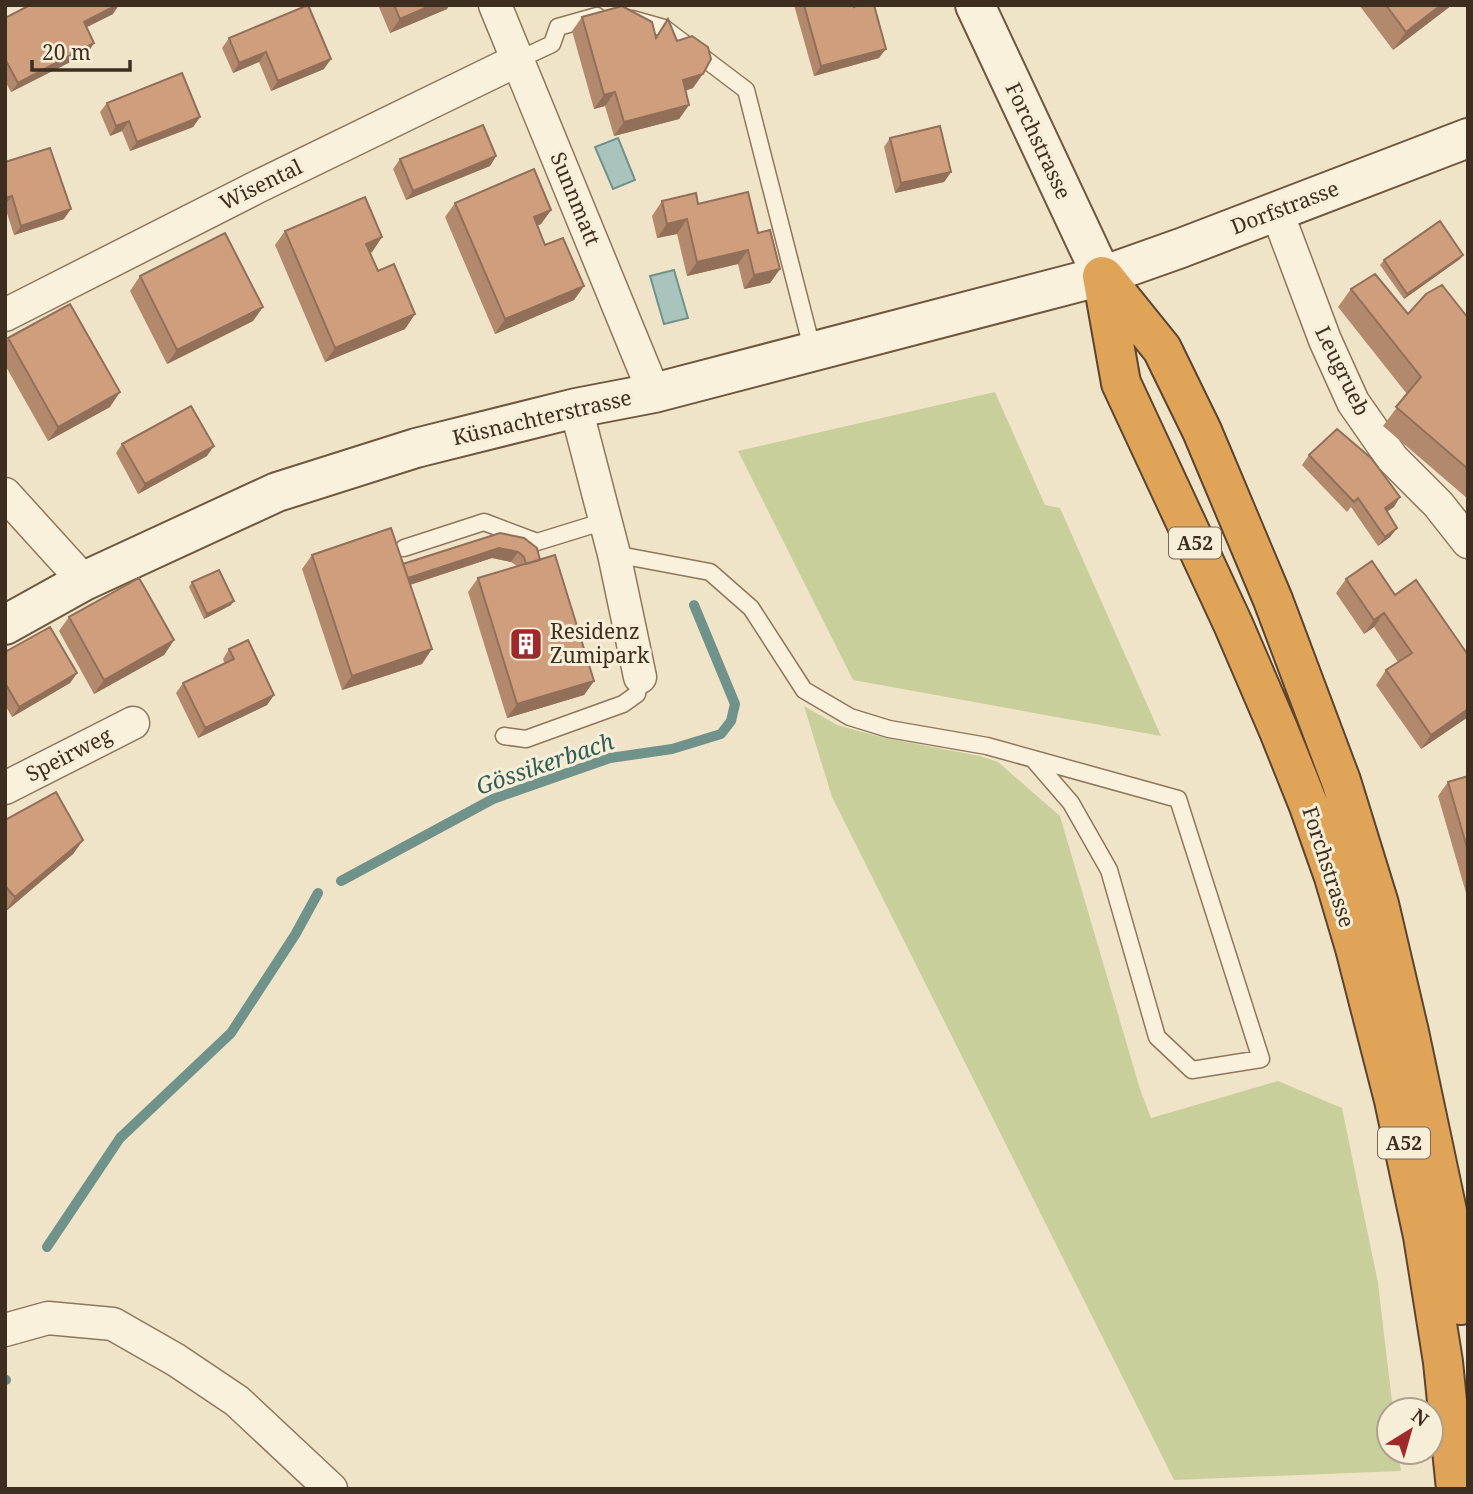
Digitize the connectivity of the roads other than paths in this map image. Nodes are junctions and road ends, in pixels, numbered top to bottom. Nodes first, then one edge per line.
1 (495, 5) edge
2 (975, 5) edge
3 (518, 60) junction
4 (1468, 138) edge
5 (1277, 212) junction
6 (1102, 276) junction
7 (5, 315) edge
8 (813, 352) junction
9 (654, 393) junction
10 (576, 408) junction
11 (5, 494) edge
12 (605, 522) junction
13 (1468, 542) edge
14 (404, 548) dead end
15 (614, 554) junction
16 (84, 581) junction
17 (5, 625) edge
18 (640, 677) joint
19 (133, 723) dead end
20 (504, 736) dead end
21 (1033, 759) junction
22 (5, 788) edge
23 (5, 1330) edge
24 (1468, 1355) edge
25 (331, 1489) edge
26 (1456, 1489) edge

1 - 3 street, Sunnmatt
2 - 6 main road, Forchstrasse
3 - 7 street, Wisental
3 - 8 lane
3 - 9 street, Sunnmatt
4 - 5 main road, Dorfstrasse
5 - 6 main road, Dorfstrasse
5 - 13 street, Leugrueb
6 - 8 main road, Küsnachterstrasse
6 - 24 highway, Forchstrasse / A52
6 - 26 highway, Forchstrasse / A52
8 - 9 main road, Küsnachterstrasse
9 - 10 main road, Küsnachterstrasse
10 - 12 street
10 - 16 main road, Küsnachterstrasse
11 - 16 street
12 - 14 lane
12 - 15 street
15 - 18 street
15 - 21 lane
16 - 17 main road, Küsnachterstrasse
18 - 20 lane
19 - 22 street, Speirweg
21 - 21 lane
23 - 25 street

